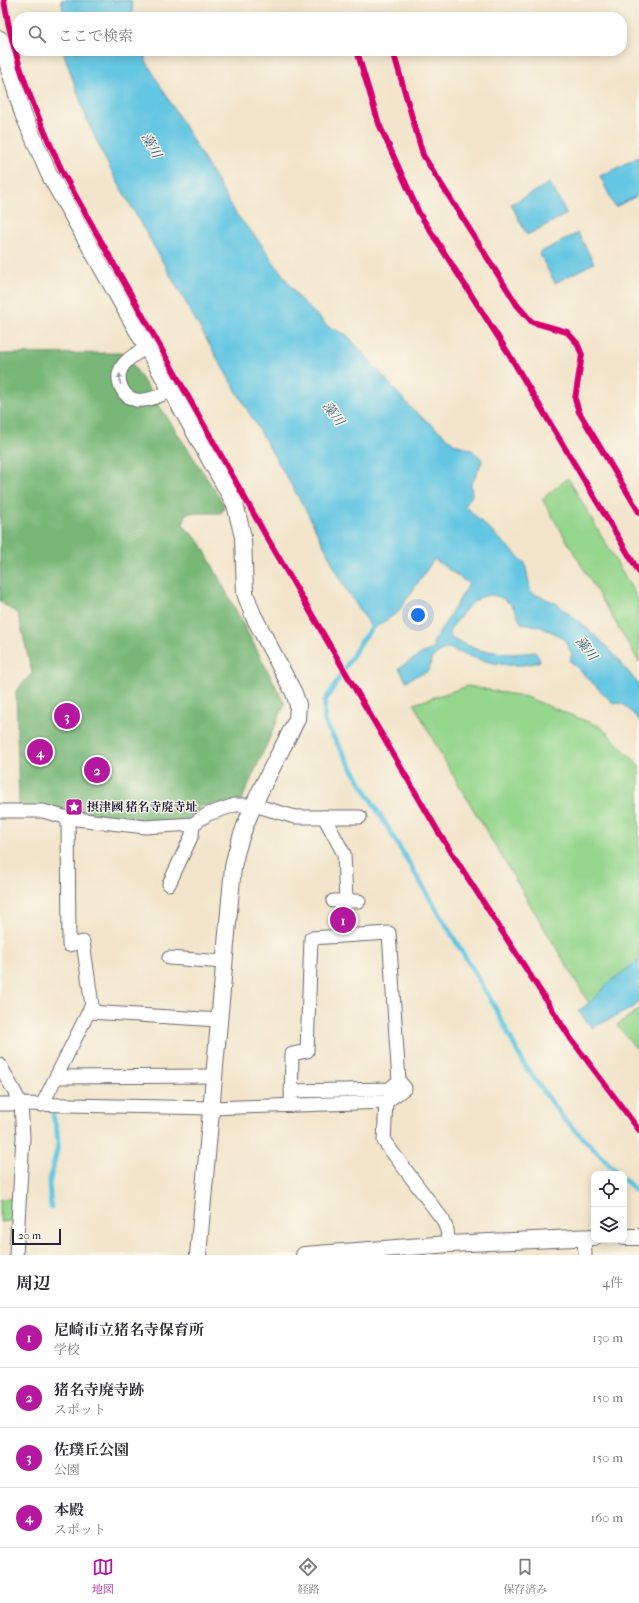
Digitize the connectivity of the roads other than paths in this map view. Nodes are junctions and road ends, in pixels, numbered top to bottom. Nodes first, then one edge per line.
1 (0, 39) edge
2 (147, 347) junction
3 (172, 390) junction
4 (254, 805) junction
5 (0, 811) edge
6 (324, 817) junction
7 (360, 817) dead end
8 (68, 818) junction
9 (193, 824) junction
10 (169, 884) dead end
11 (360, 901) dead end
12 (169, 958) dead end
13 (224, 962) junction
14 (89, 1012) junction
15 (219, 1020) junction
16 (0, 1065) edge
17 (214, 1076) junction
18 (56, 1078) junction
19 (399, 1081) junction
20 (291, 1091) junction
21 (386, 1102) junction
22 (0, 1104) edge
23 (21, 1104) junction
24 (42, 1105) junction
25 (291, 1105) junction
26 (211, 1108) junction
27 (589, 1238) edge
28 (627, 1238) edge
29 (639, 1238) edge
30 (450, 1244) junction
31 (16, 1255) edge
32 (198, 1255) edge
33 (304, 1255) edge
34 (585, 1255) edge

1 - 2 street
2 - 3 street
3 -> 2 street
3 - 4 street
4 - 6 street
4 - 9 street
4 - 13 street
5 - 8 street
6 - 7 street
6 - 11 street
8 - 9 street
8 - 14 street
9 - 10 street
12 - 13 street
13 - 15 street
14 - 15 street
14 - 18 street
15 - 17 street
16 - 23 street
17 - 18 street
17 - 26 street
18 - 24 street
19 - 20 street
19 - 20 street
19 - 21 street
20 - 25 street
21 - 25 street
21 - 30 street
22 - 23 street
23 - 24 street
23 - 31 street
24 - 26 street
25 - 26 street
26 - 32 street
27 - 30 street
27 - 34 street
28 - 29 street
30 - 33 street

